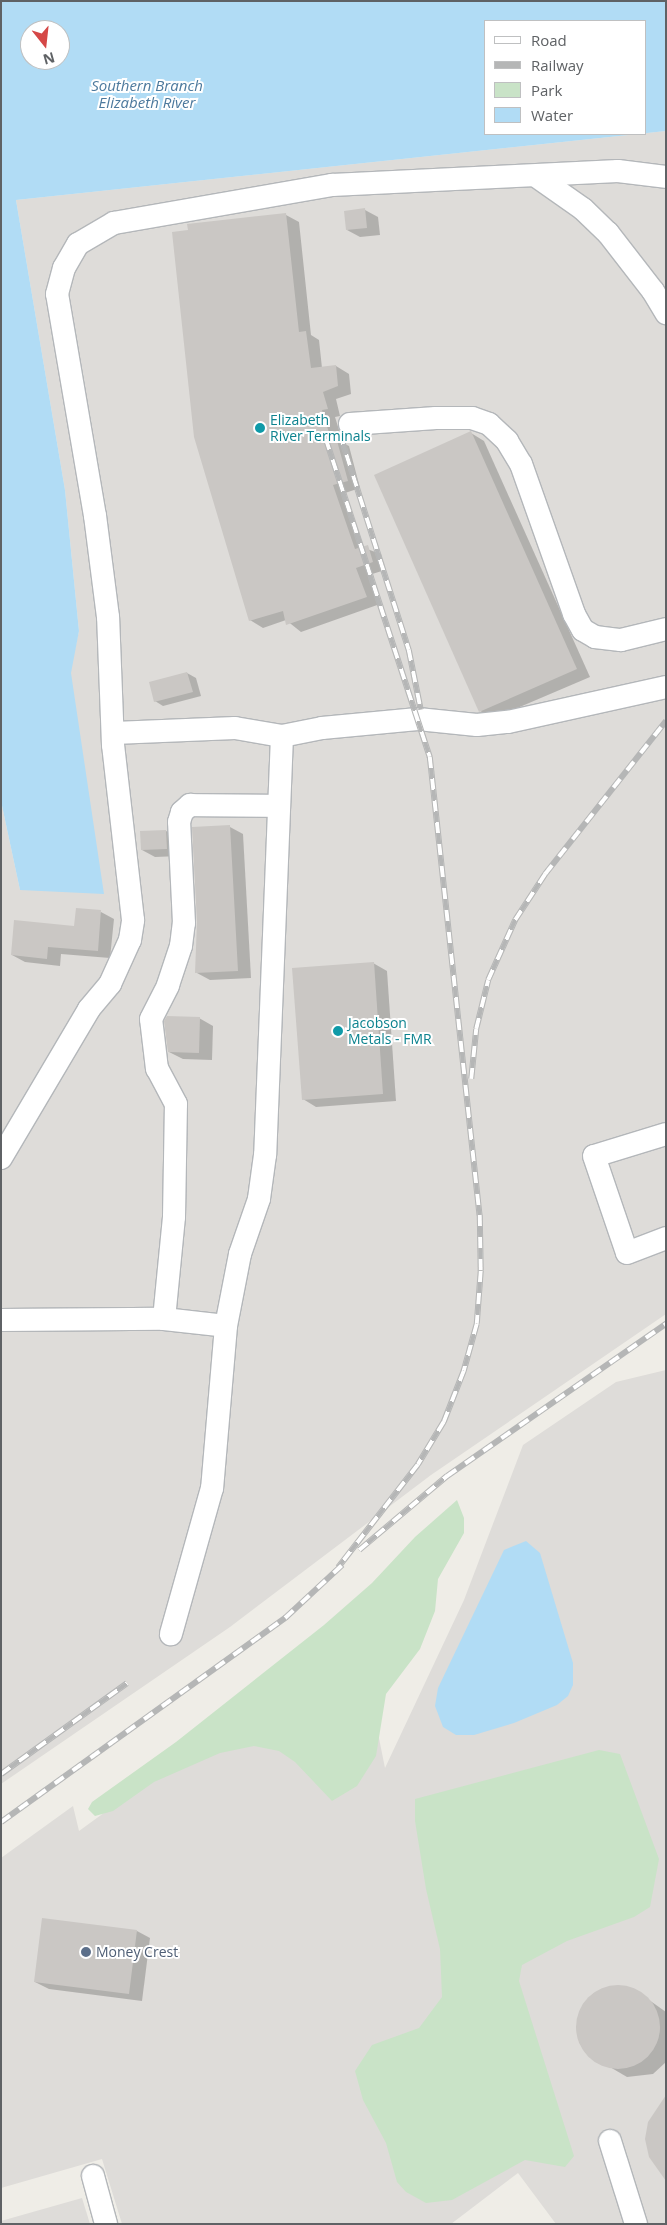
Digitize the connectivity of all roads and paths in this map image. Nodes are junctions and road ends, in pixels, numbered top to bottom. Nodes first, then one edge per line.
1 (536, 176) junction
2 (666, 177) edge
3 (666, 313) edge
4 (350, 424) dead end
5 (666, 629) edge
6 (666, 687) edge
7 (114, 733) junction
8 (282, 736) junction
9 (279, 806) junction
10 (666, 1134) edge
11 (1, 1158) edge
12 (666, 1238) edge
13 (164, 1319) junction
14 (1, 1320) edge
15 (226, 1326) junction
16 (171, 1634) dead end
17 (610, 2141) dead end
18 (93, 2176) dead end
19 (106, 2224) edge
20 (636, 2224) edge

1 - 2 street
1 - 3 street
1 - 7 street
4 - 5 street
6 - 8 street
7 - 8 street
7 - 11 street
8 - 9 street
9 - 13 street
9 - 15 street
10 - 12 street
13 - 14 street
13 - 15 street
15 - 16 street
17 - 20 street
18 - 19 street

